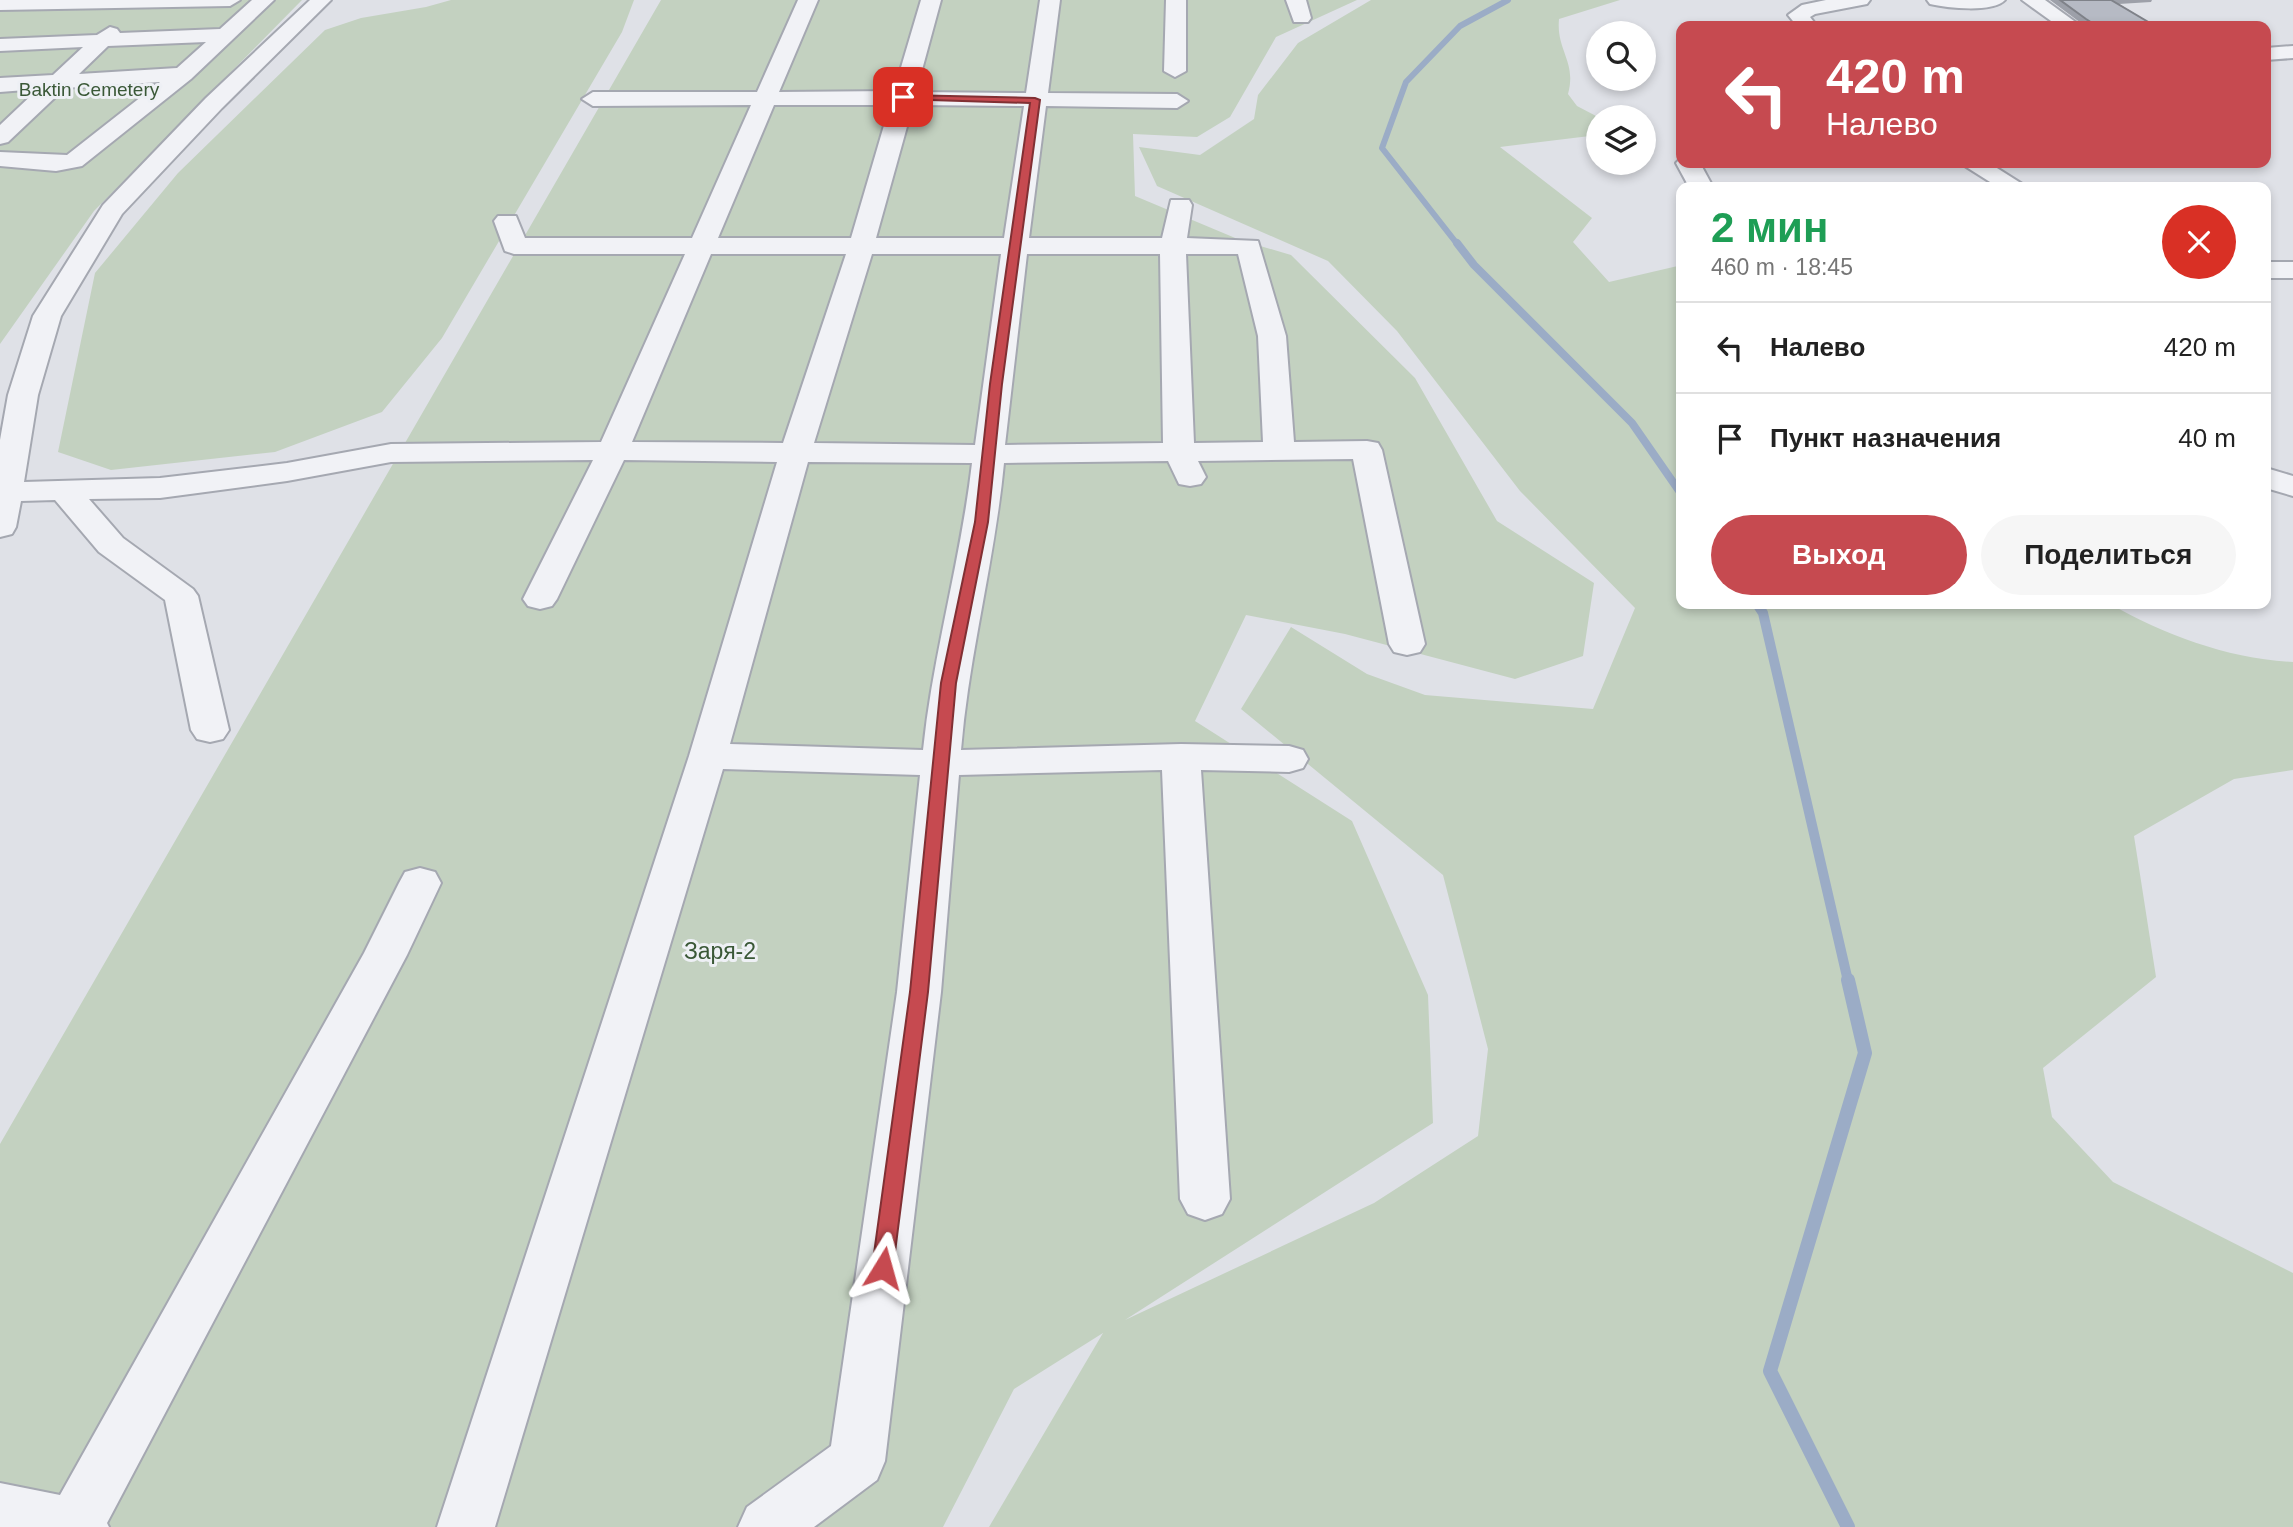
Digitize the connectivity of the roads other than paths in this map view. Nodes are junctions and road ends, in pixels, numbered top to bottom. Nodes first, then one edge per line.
1 (230, 0) edge
2 (264, 0) edge
3 (321, 0) edge
4 (808, 0) edge
5 (931, 0) edge
6 (1051, 0) edge
7 (1176, 0) edge
8 (1860, 0) edge
9 (1937, 0) edge
10 (1995, 0) edge
11 (2032, 0) edge
12 (143, 3) junction
13 (0, 4) edge
14 (30, 4) junction
15 (1803, 21) edge
16 (2064, 21) edge
17 (225, 34) junction
18 (0, 37) edge
19 (103, 40) junction
20 (0, 45) edge
21 (2293, 52) edge
22 (2271, 54) edge
23 (1175, 71) dead end
24 (183, 74) junction
25 (60, 82) junction
26 (0, 85) edge
27 (903, 97) junction
28 (593, 99) dead end
29 (765, 99) junction
30 (1035, 100) junction
31 (1177, 101) dead end
32 (0, 137) edge
33 (0, 159) edge
34 (1981, 168) edge
35 (2006, 182) edge
36 (1180, 205) dead end
37 (507, 221) dead end
38 (699, 245) junction
39 (861, 246) junction
40 (1016, 246) junction
41 (1173, 247) junction
42 (2271, 270) edge
43 (2293, 270) edge
44 (613, 451) junction
45 (796, 451) junction
46 (1279, 452) junction
47 (989, 454) junction
48 (1185, 465) junction
49 (2271, 479) edge
50 (2293, 487) edge
51 (64, 491) junction
52 (6, 492) junction
53 (0, 527) edge
54 (540, 599) dead end
55 (1407, 644) dead end
56 (210, 730) dead end
57 (708, 756) junction
58 (1181, 757) junction
59 (1289, 759) dead end
60 (941, 763) junction
61 (420, 883) dead end
62 (1205, 1199) dead end
63 (0, 1511) edge
64 (77, 1526) edge
65 (466, 1527) edge
66 (767, 1527) edge

1 - 12 street
2 - 17 street
3 - 52 street
4 - 29 street
5 - 27 street
6 - 30 street
7 - 23 street
8 - 15 street
9 - 10 street
11 - 16 street
12 - 14 street
12 - 19 street
13 - 14 street
14 - 18 street
17 - 19 street
17 - 24 street
19 - 20 street
19 - 25 street
21 - 22 street
24 - 25 street
24 - 33 street
25 - 26 street
25 - 32 street
27 - 29 street
27 - 30 street
27 - 39 street
28 - 29 street
29 - 38 street
30 - 31 street
30 - 40 street
34 - 35 street
36 - 41 street
37 - 38 street
38 - 39 street
38 - 44 street
39 - 40 street
39 - 45 street
40 - 41 street
40 - 47 street
41 - 46 street
41 - 48 street
42 - 43 street
44 - 45 street
44 - 51 street
44 - 54 street
45 - 47 street
45 - 57 street
46 - 48 street
46 - 55 street
47 - 48 street
47 - 60 street
49 - 50 street
51 - 52 street
51 - 56 street
52 - 53 street
57 - 60 street
57 - 65 street
58 - 59 street
58 - 60 street
58 - 62 street
60 - 66 street
61 - 64 street
63 - 64 street

